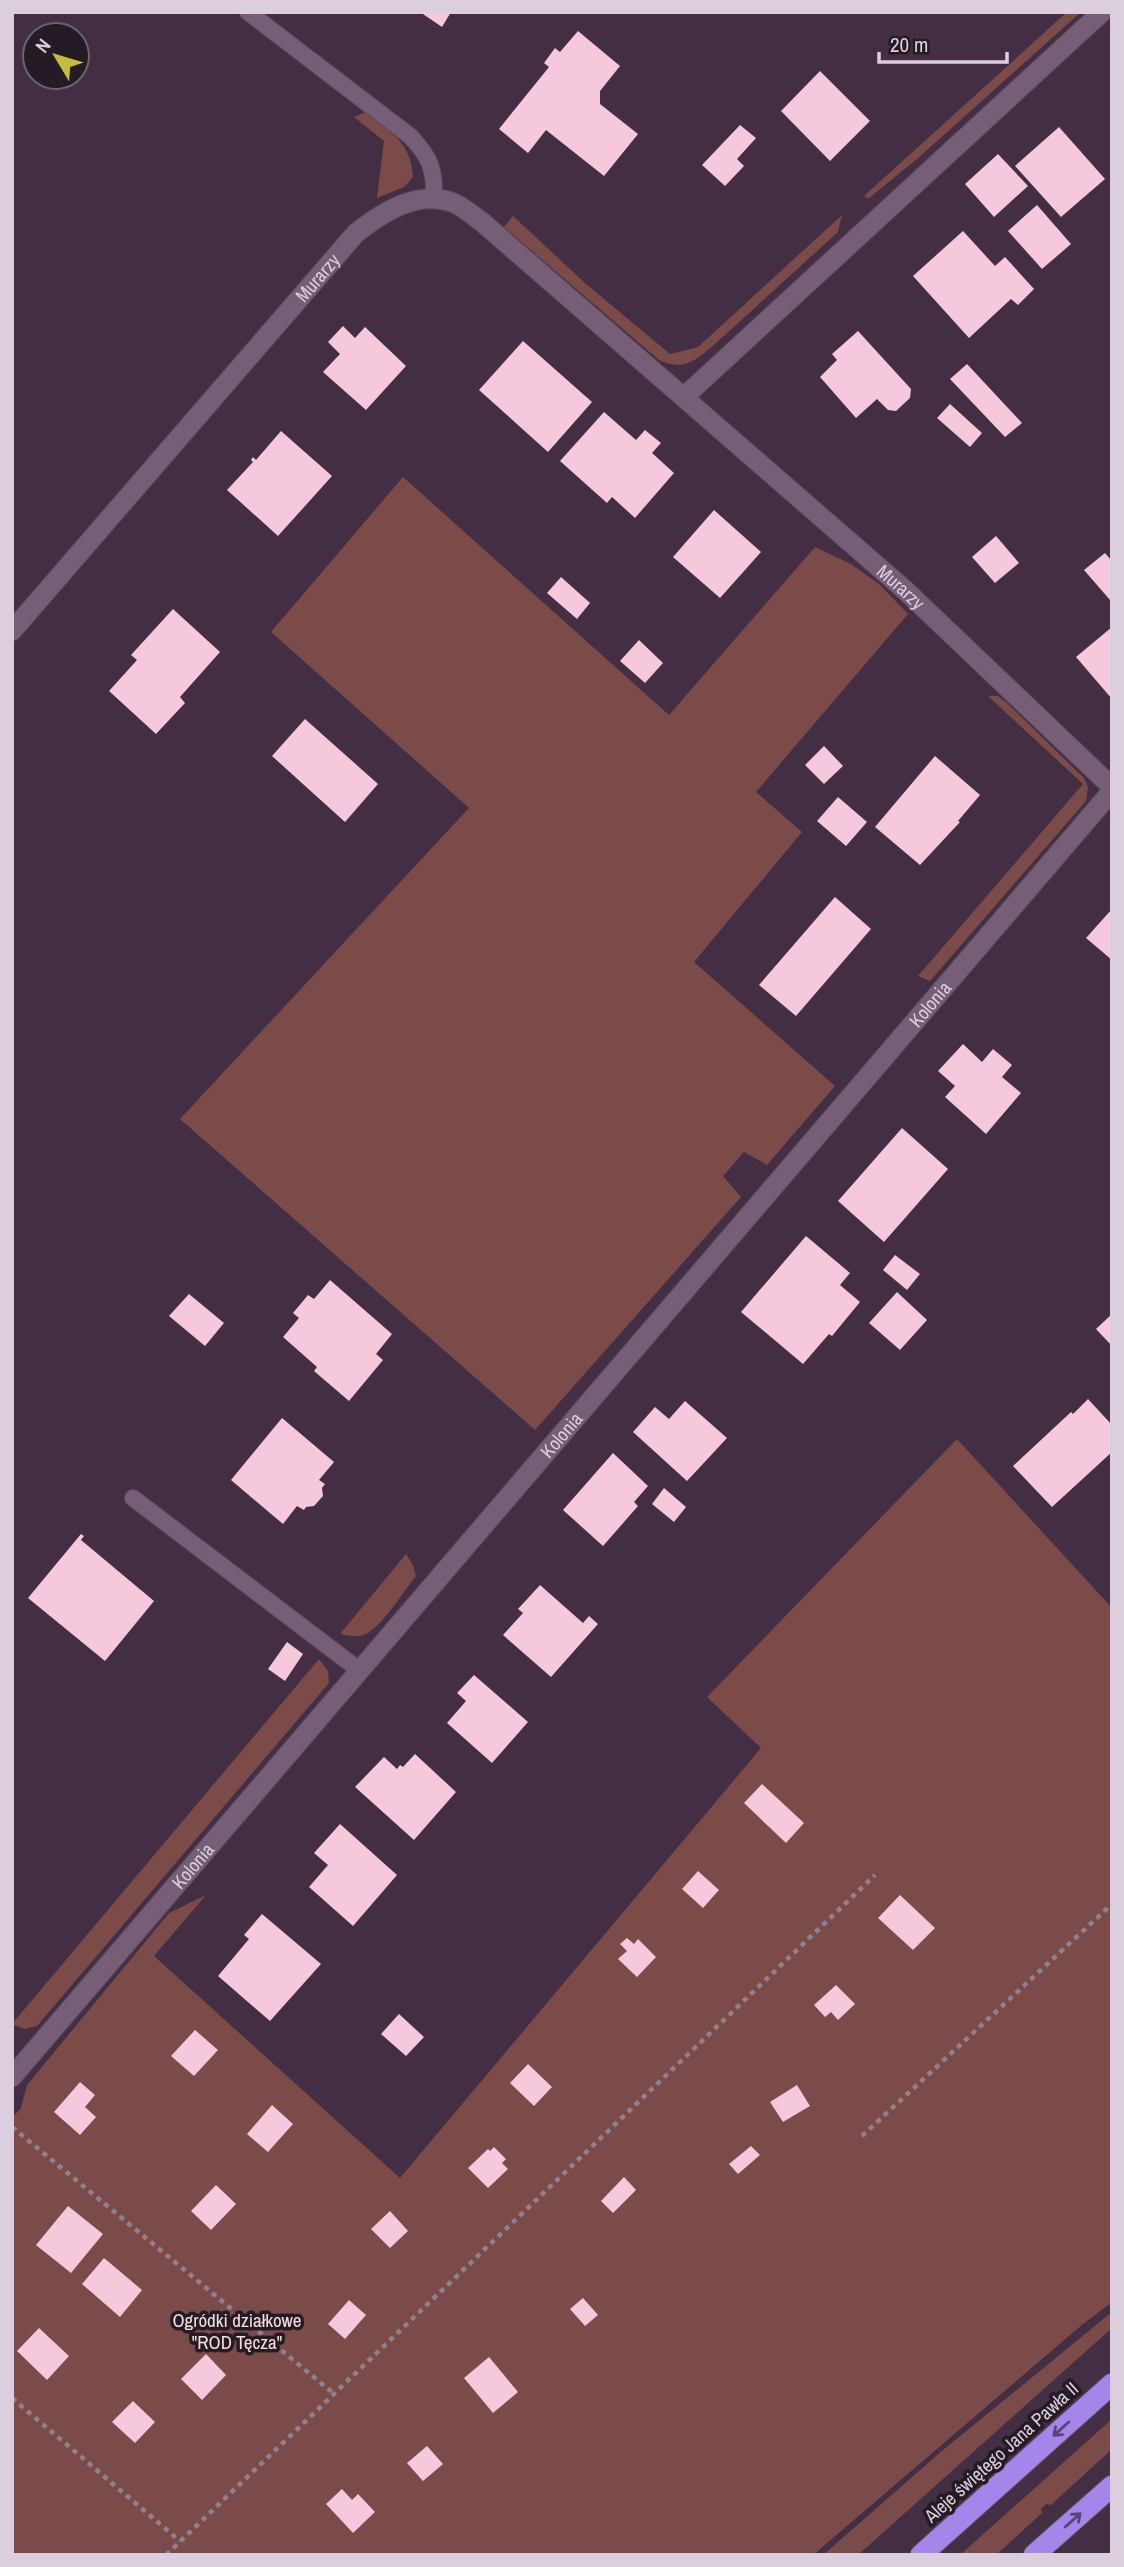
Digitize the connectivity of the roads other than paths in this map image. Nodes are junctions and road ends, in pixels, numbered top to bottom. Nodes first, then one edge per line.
1 (248, 12) edge
2 (1102, 12) edge
3 (434, 198) junction
4 (685, 396) junction
5 (12, 631) edge
6 (1112, 789) edge
7 (133, 1498) dead end
8 (359, 1670) junction
9 (12, 2077) edge
10 (1112, 2384) edge
11 (1112, 2486) edge
12 (921, 2555) edge
13 (1034, 2555) edge

1 - 3 lane
2 - 4 street
3 - 4 street, Murarzy
3 - 5 street, Murarzy
4 - 6 street, Murarzy
6 - 8 street, Kolonia
7 - 8 lane
8 - 9 street, Kolonia
10 -> 12 highway, Aleje świętego Jana Pawła II
13 -> 11 highway

